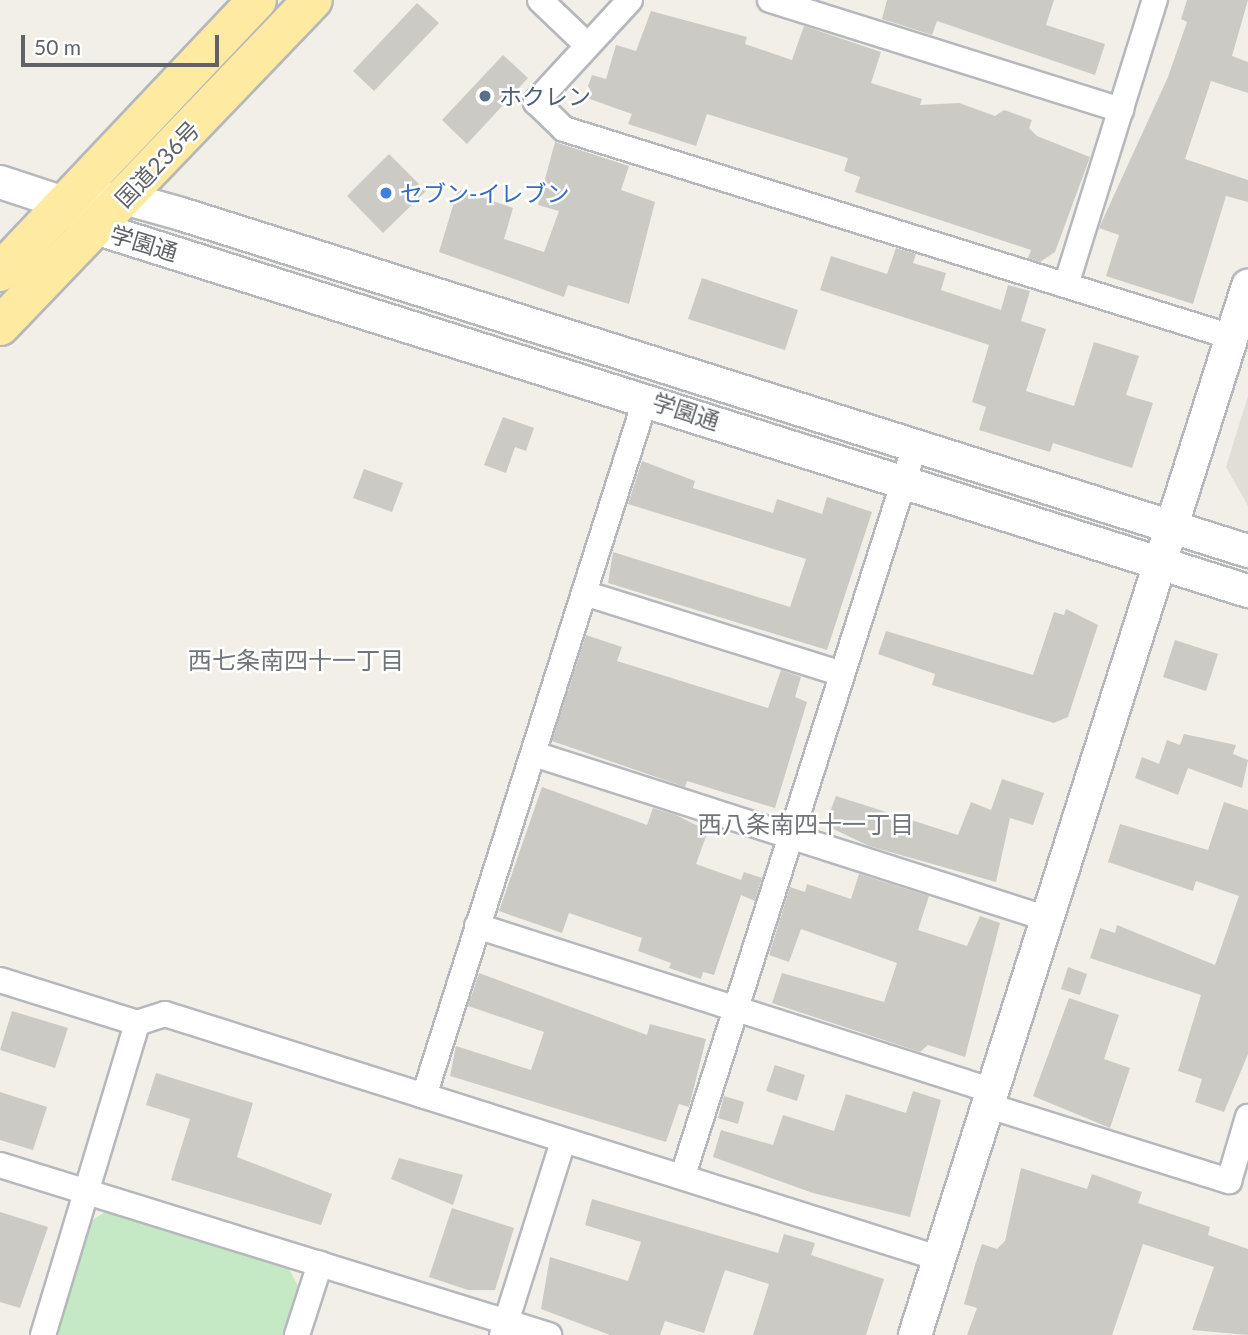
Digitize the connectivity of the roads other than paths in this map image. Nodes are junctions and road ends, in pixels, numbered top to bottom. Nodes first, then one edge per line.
1 (257, 0) edge
2 (313, 0) edge
3 (540, 0) edge
4 (630, 0) edge
5 (770, 0) edge
6 (1155, 0) edge
7 (586, 44) junction
8 (1121, 110) junction
9 (0, 183) edge
10 (124, 198) junction
11 (81, 216) junction
12 (0, 272) edge
13 (1066, 285) junction
14 (1248, 286) edge
15 (0, 326) edge
16 (1232, 337) junction
17 (646, 398) junction
18 (915, 446) junction
19 (902, 482) junction
20 (1171, 528) junction
21 (1248, 551) edge
22 (1159, 566) junction
23 (1248, 591) edge
24 (584, 593) junction
25 (842, 674) junction
26 (534, 754) junction
27 (792, 837) junction
28 (1045, 918) junction
29 (477, 926) junction
30 (0, 980) edge
31 (734, 1010) junction
32 (137, 1023) junction
33 (424, 1096) junction
34 (988, 1097) junction
35 (1248, 1116) edge
36 (563, 1141) junction
37 (0, 1164) edge
38 (683, 1175) junction
39 (87, 1191) junction
40 (939, 1258) junction
41 (320, 1264) junction
42 (504, 1329) edge
43 (43, 1335) edge
44 (298, 1335) edge
45 (549, 1335) edge
46 (915, 1335) edge

1 - 11 highway, 国道236号
2 - 10 highway, 国道236号
3 - 7 street
4 - 7 street
5 - 8 street
6 - 8 street
7 - 13 street
8 - 13 street
9 - 11 street, 学園通
10 - 11 highway, 国道236号
10 - 18 street, 学園通
11 - 12 highway, 国道236号
11 - 15 highway, 国道236号
11 - 17 street, 学園通
13 - 16 street
14 - 16 street
16 - 20 street
17 - 19 street, 学園通
17 - 24 street
18 - 19 street
18 - 20 street, 学園通
19 - 22 street, 学園通
19 - 25 street
20 - 21 street, 学園通
20 - 22 street
22 - 23 street, 学園通
22 - 28 street
24 - 25 street
24 - 26 street
25 - 27 street
26 - 27 street
26 - 29 street
27 - 28 street
27 - 31 street
28 - 34 street
29 - 31 street
29 - 33 street
30 - 32 street
31 - 34 street
31 - 38 street
32 - 33 street
32 - 39 street
33 - 36 street
34 - 35 street
34 - 40 street
36 - 38 street
36 - 42 street
37 - 39 street
38 - 40 street
39 - 41 street
39 - 43 street
40 - 46 street
41 - 42 street
41 - 44 street
42 - 45 street

